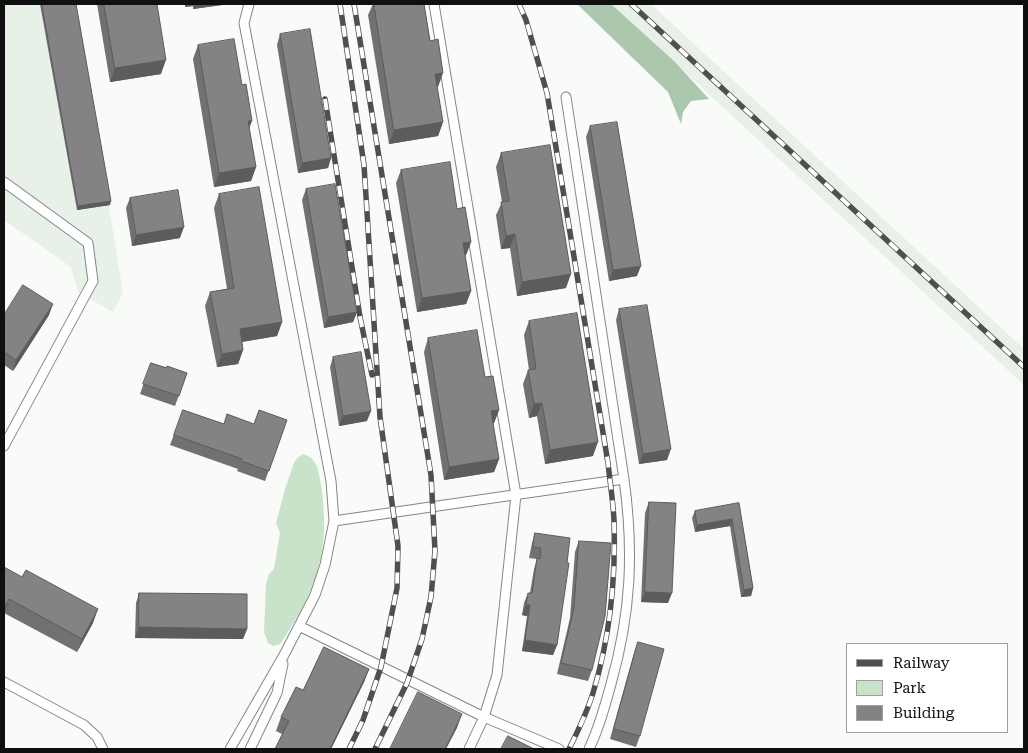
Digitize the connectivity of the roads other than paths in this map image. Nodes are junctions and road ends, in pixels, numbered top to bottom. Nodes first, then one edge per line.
1 (249, 4) edge
2 (434, 4) edge
3 (566, 97) dead end
4 (4, 182) edge
5 (4, 446) edge
6 (624, 479) junction
7 (516, 495) junction
8 (334, 521) junction
9 (299, 626) junction
10 (284, 655) junction
11 (4, 682) edge
12 (484, 717) junction
13 (103, 749) edge
14 (230, 749) edge
15 (250, 749) edge
16 (469, 749) edge
17 (560, 749) edge
18 (589, 749) edge

1 - 8 lane
2 - 7 lane
3 - 6 lane
4 - 5 lane
6 - 7 lane
6 - 18 lane
7 - 8 lane
7 - 12 lane
8 - 9 lane
9 - 10 lane
9 - 12 lane
10 - 14 lane
10 - 15 lane
11 - 13 lane
12 - 16 lane
12 - 17 lane

